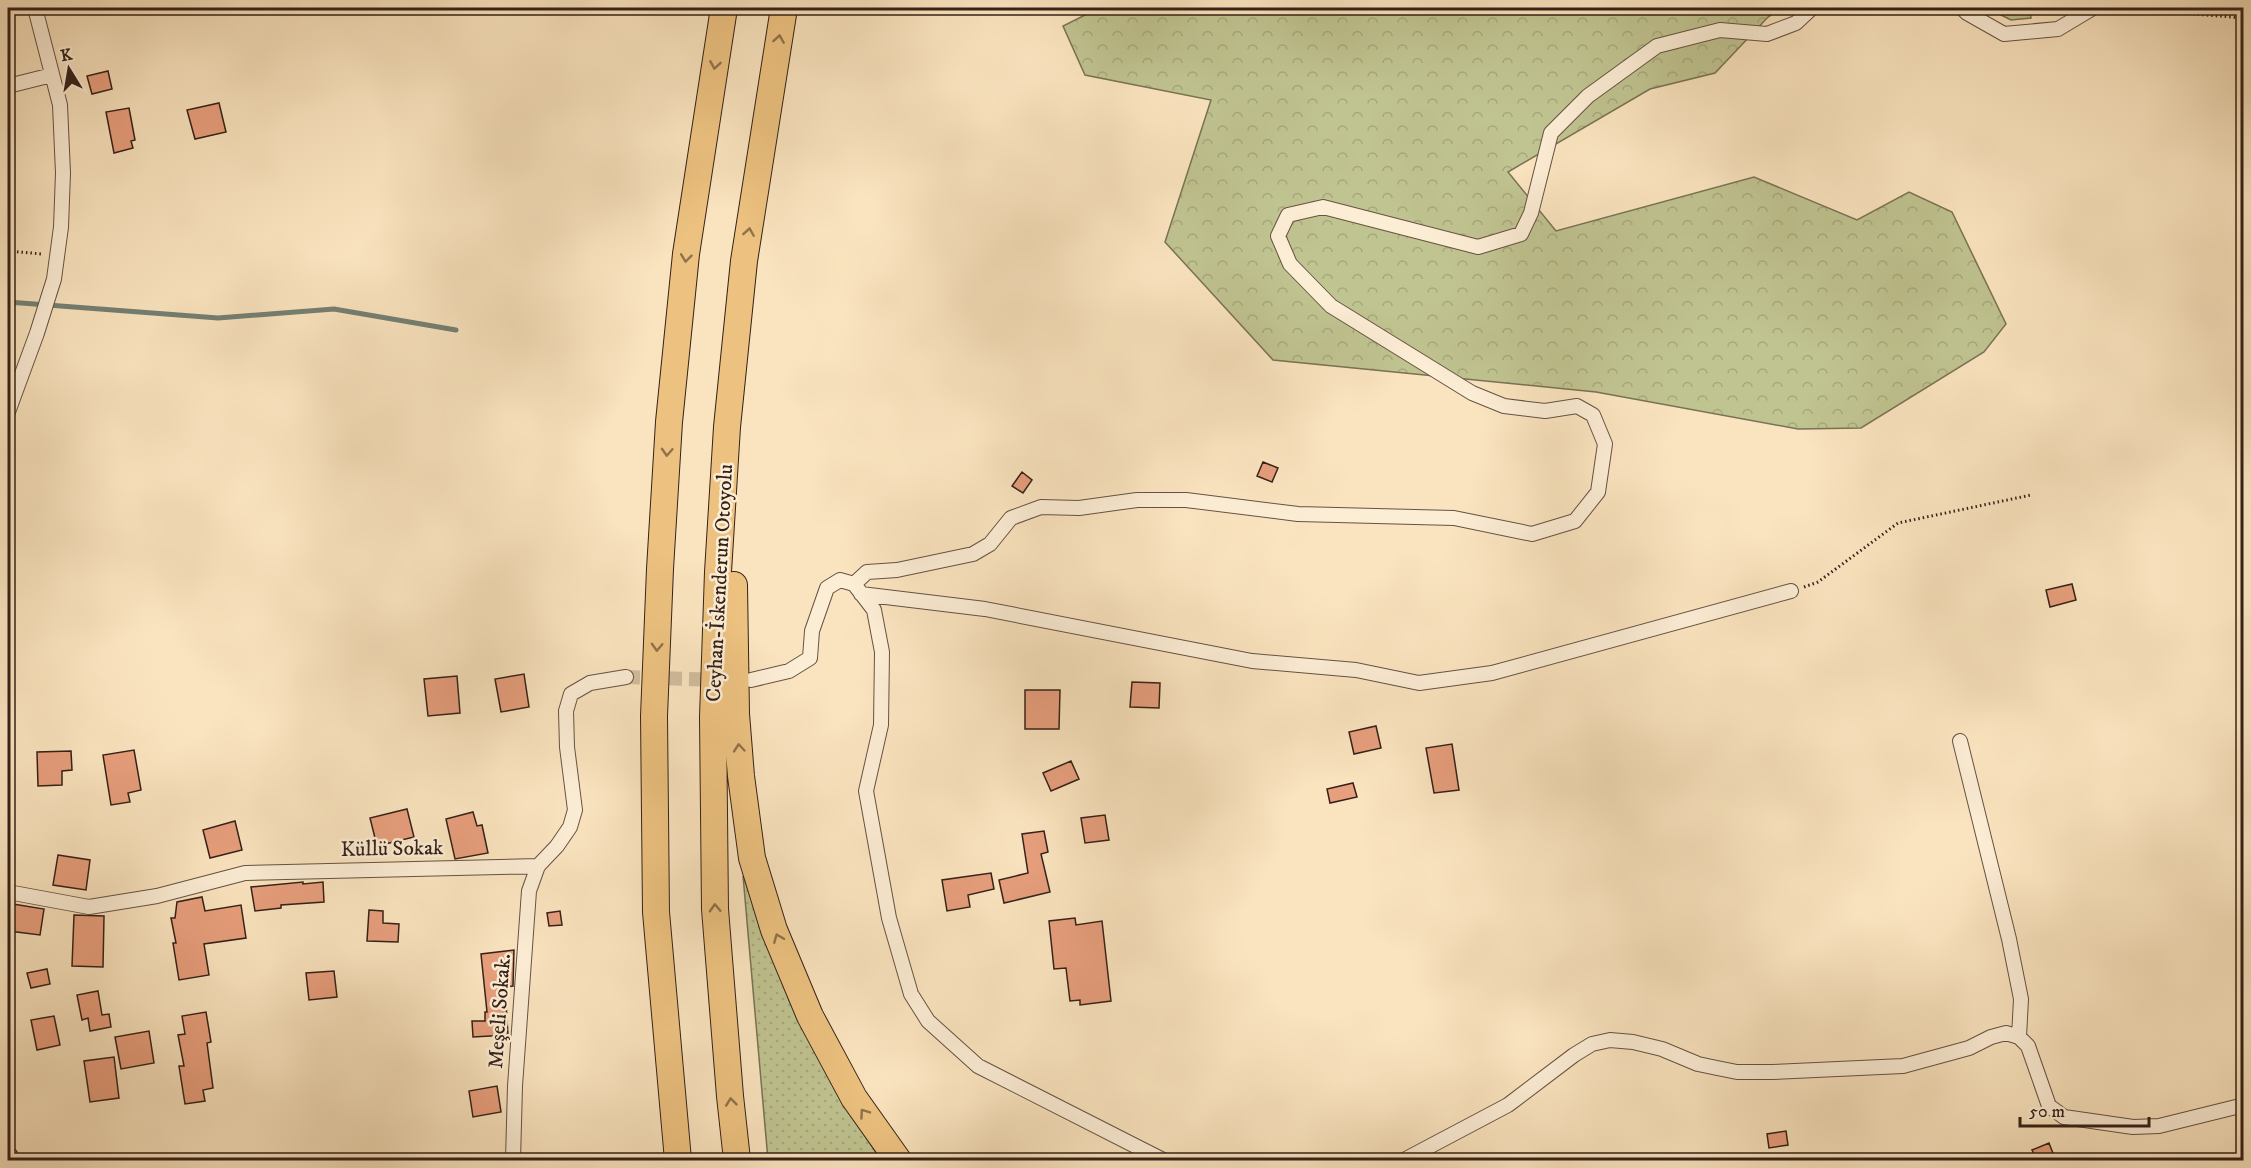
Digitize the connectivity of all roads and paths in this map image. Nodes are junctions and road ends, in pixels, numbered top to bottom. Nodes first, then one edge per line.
1 (35, 8) edge
2 (724, 8) edge
3 (784, 8) edge
4 (1812, 8) edge
5 (1962, 8) edge
6 (2092, 8) edge
7 (2118, 8) edge
8 (2244, 18) edge
9 (52, 75) junction
10 (8, 86) edge
11 (8, 251) edge
12 (57, 255) junction
13 (744, 261) junction
14 (8, 412) edge
15 (2031, 495) dead end
16 (857, 589) junction
17 (1791, 591) joint
18 (626, 677) tunnel mouth
19 (752, 680) dead end
20 (1960, 741) dead end
21 (538, 866) junction
22 (8, 892) edge
23 (2019, 1037) junction
24 (2244, 1105) edge
25 (513, 1161) edge
26 (678, 1161) edge
27 (737, 1161) edge
28 (898, 1161) edge
29 (1163, 1161) edge
30 (1404, 1161) edge

1 - 9 street
2 -> 26 highway
13 -> 3 highway, Ceyhan-İskenderun Otoyolu
4 - 16 street
5 - 6 street
7 - 8 path
9 - 10 street
9 - 12 street
11 - 12 path
12 - 14 street
27 -> 13 highway, Ceyhan-İskenderun Otoyolu
28 -> 13 highway
15 - 17 path
16 - 17 street
16 - 19 street
16 - 29 street
18 - 21 street
20 - 23 street
21 - 22 street, Küllü Sokak
21 - 25 street, Meşeli Sokak.
23 - 24 street
23 - 30 street

